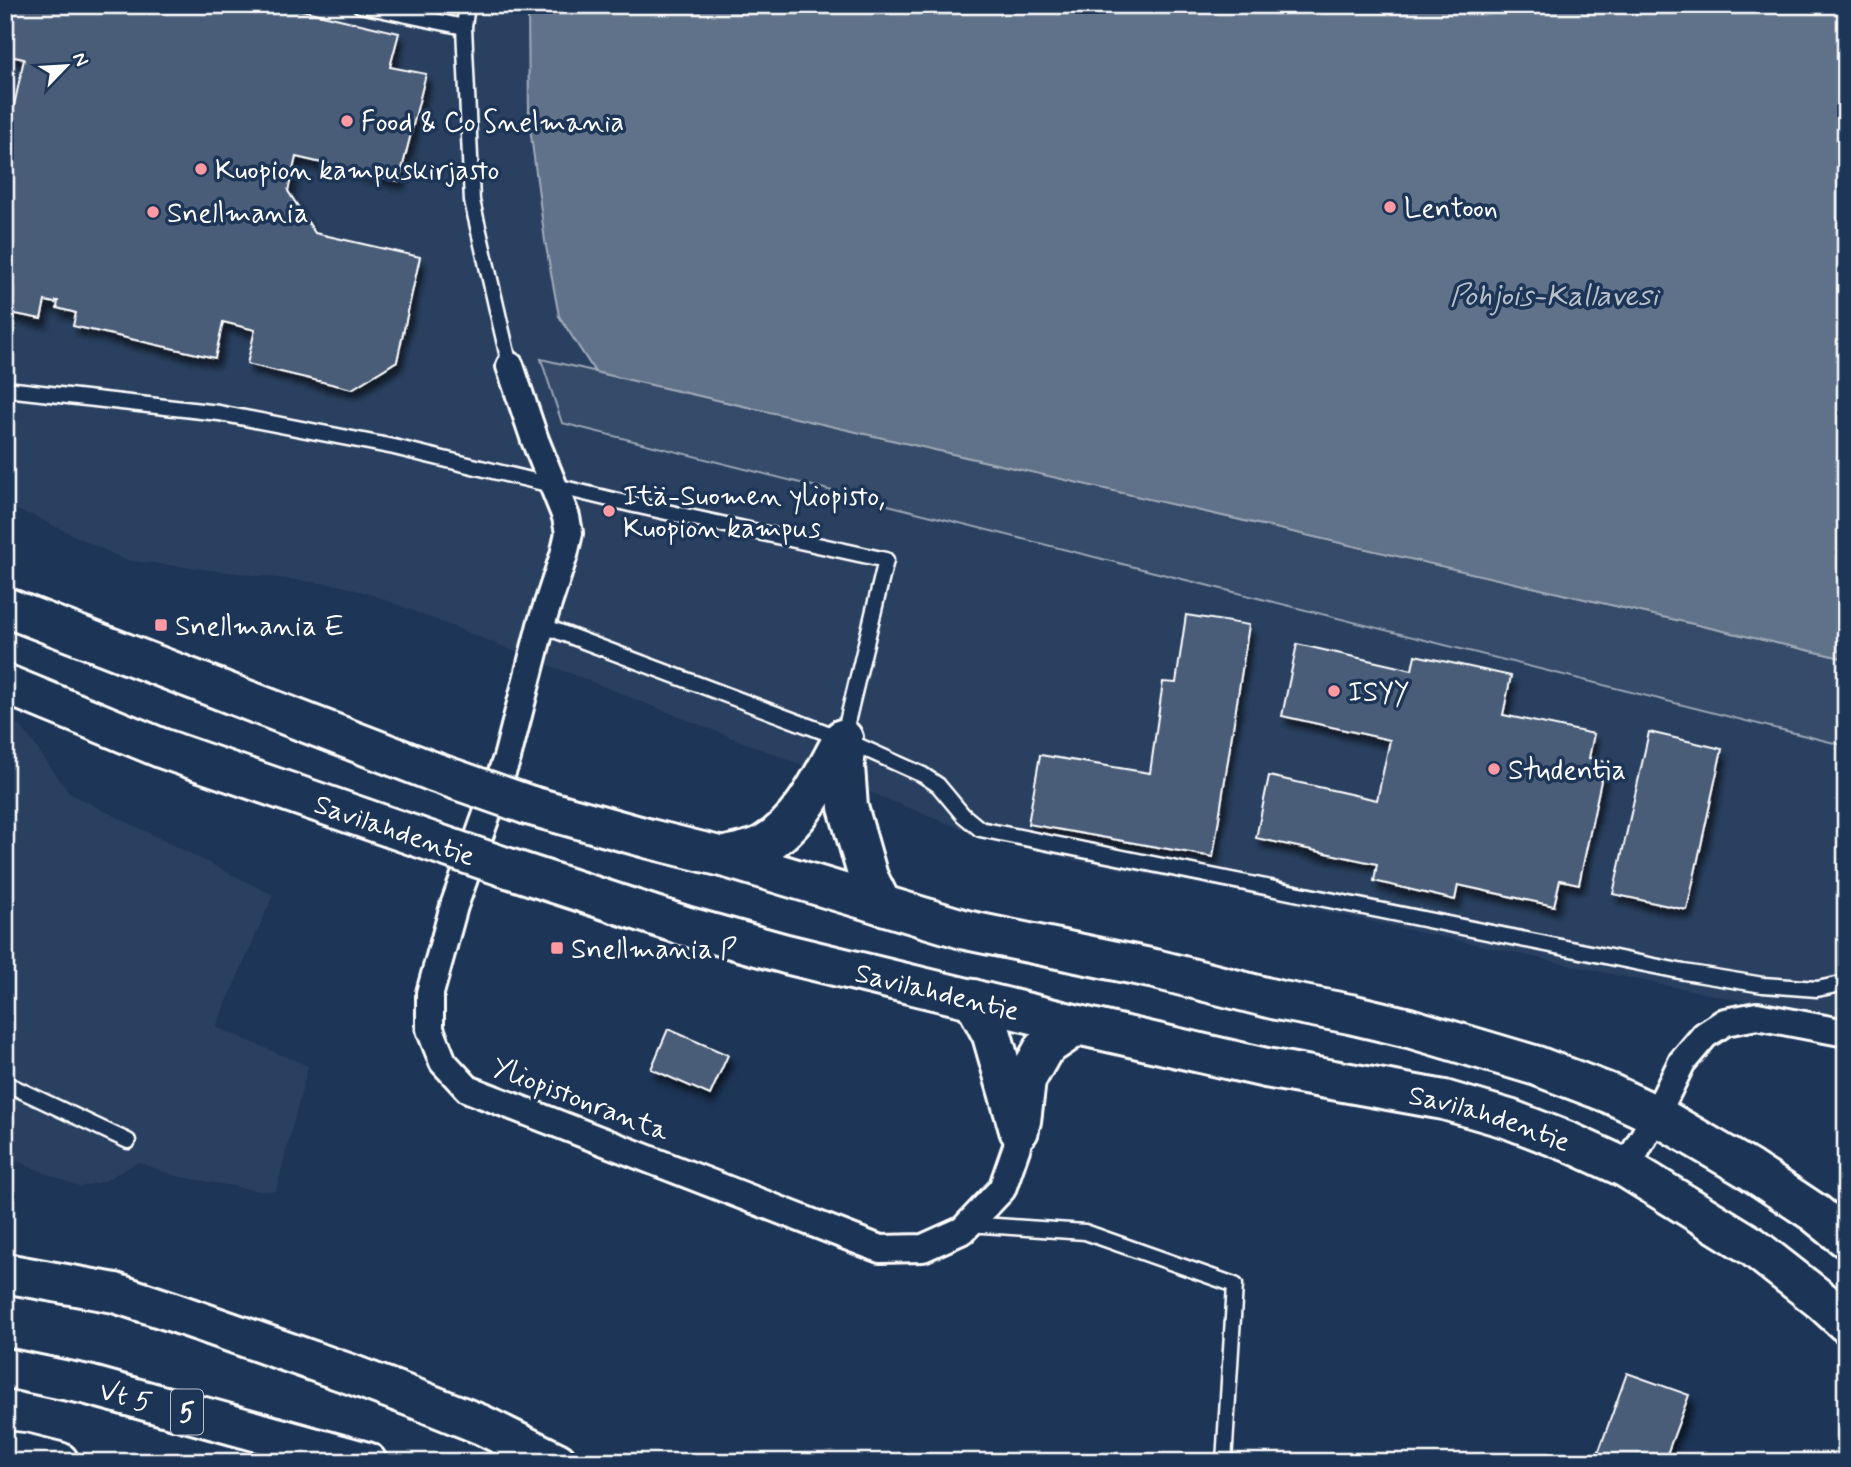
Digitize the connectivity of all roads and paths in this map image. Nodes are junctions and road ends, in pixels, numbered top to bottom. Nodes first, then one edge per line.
1 (360, 5) edge
2 (467, 5) edge
3 (464, 27) junction
4 (510, 366) joint
5 (15, 390) dead end
6 (552, 485) junction
7 (5, 607) edge
8 (541, 625) junction
9 (5, 684) edge
10 (843, 739) junction
11 (723, 857) junction
12 (881, 905) junction
13 (1846, 983) edge
14 (973, 999) junction
15 (1078, 1025) junction
16 (1846, 1033) edge
17 (5, 1083) edge
18 (1656, 1115) junction
19 (1019, 1130) junction
20 (128, 1141) dead end
21 (1626, 1168) junction
22 (968, 1224) junction
23 (1846, 1238) edge
24 (5, 1273) edge
25 (1846, 1323) edge
26 (5, 1368) edge
27 (5, 1451) edge
28 (59, 1462) edge
29 (367, 1462) edge
30 (557, 1462) edge
31 (1224, 1462) edge

1 - 3 lane
2 - 3 lane
3 - 4 lane
4 - 6 street, Yliopistonranta
5 - 6 lane
6 - 8 street, Yliopistonranta
6 - 10 lane
7 - 11 main road, bridge
8 - 10 lane
8 - 22 street, Yliopistonranta
9 - 14 main road, Savilahdentie, bridge
10 - 11 main road
10 - 12 main road
10 - 13 lane
11 - 12 main road
12 - 18 main road
14 - 15 main road, Savilahdentie
14 - 19 main road
15 - 19 main road
15 - 21 main road, Savilahdentie
16 - 18 street
17 - 20 lane
18 - 21 street
18 - 23 main road
19 - 22 street, Yliopistonranta
21 - 25 main road, Savilahdentie
22 - 31 lane
24 - 30 main road
26 - 29 main road, Vt 5 / 5
27 - 28 main road

